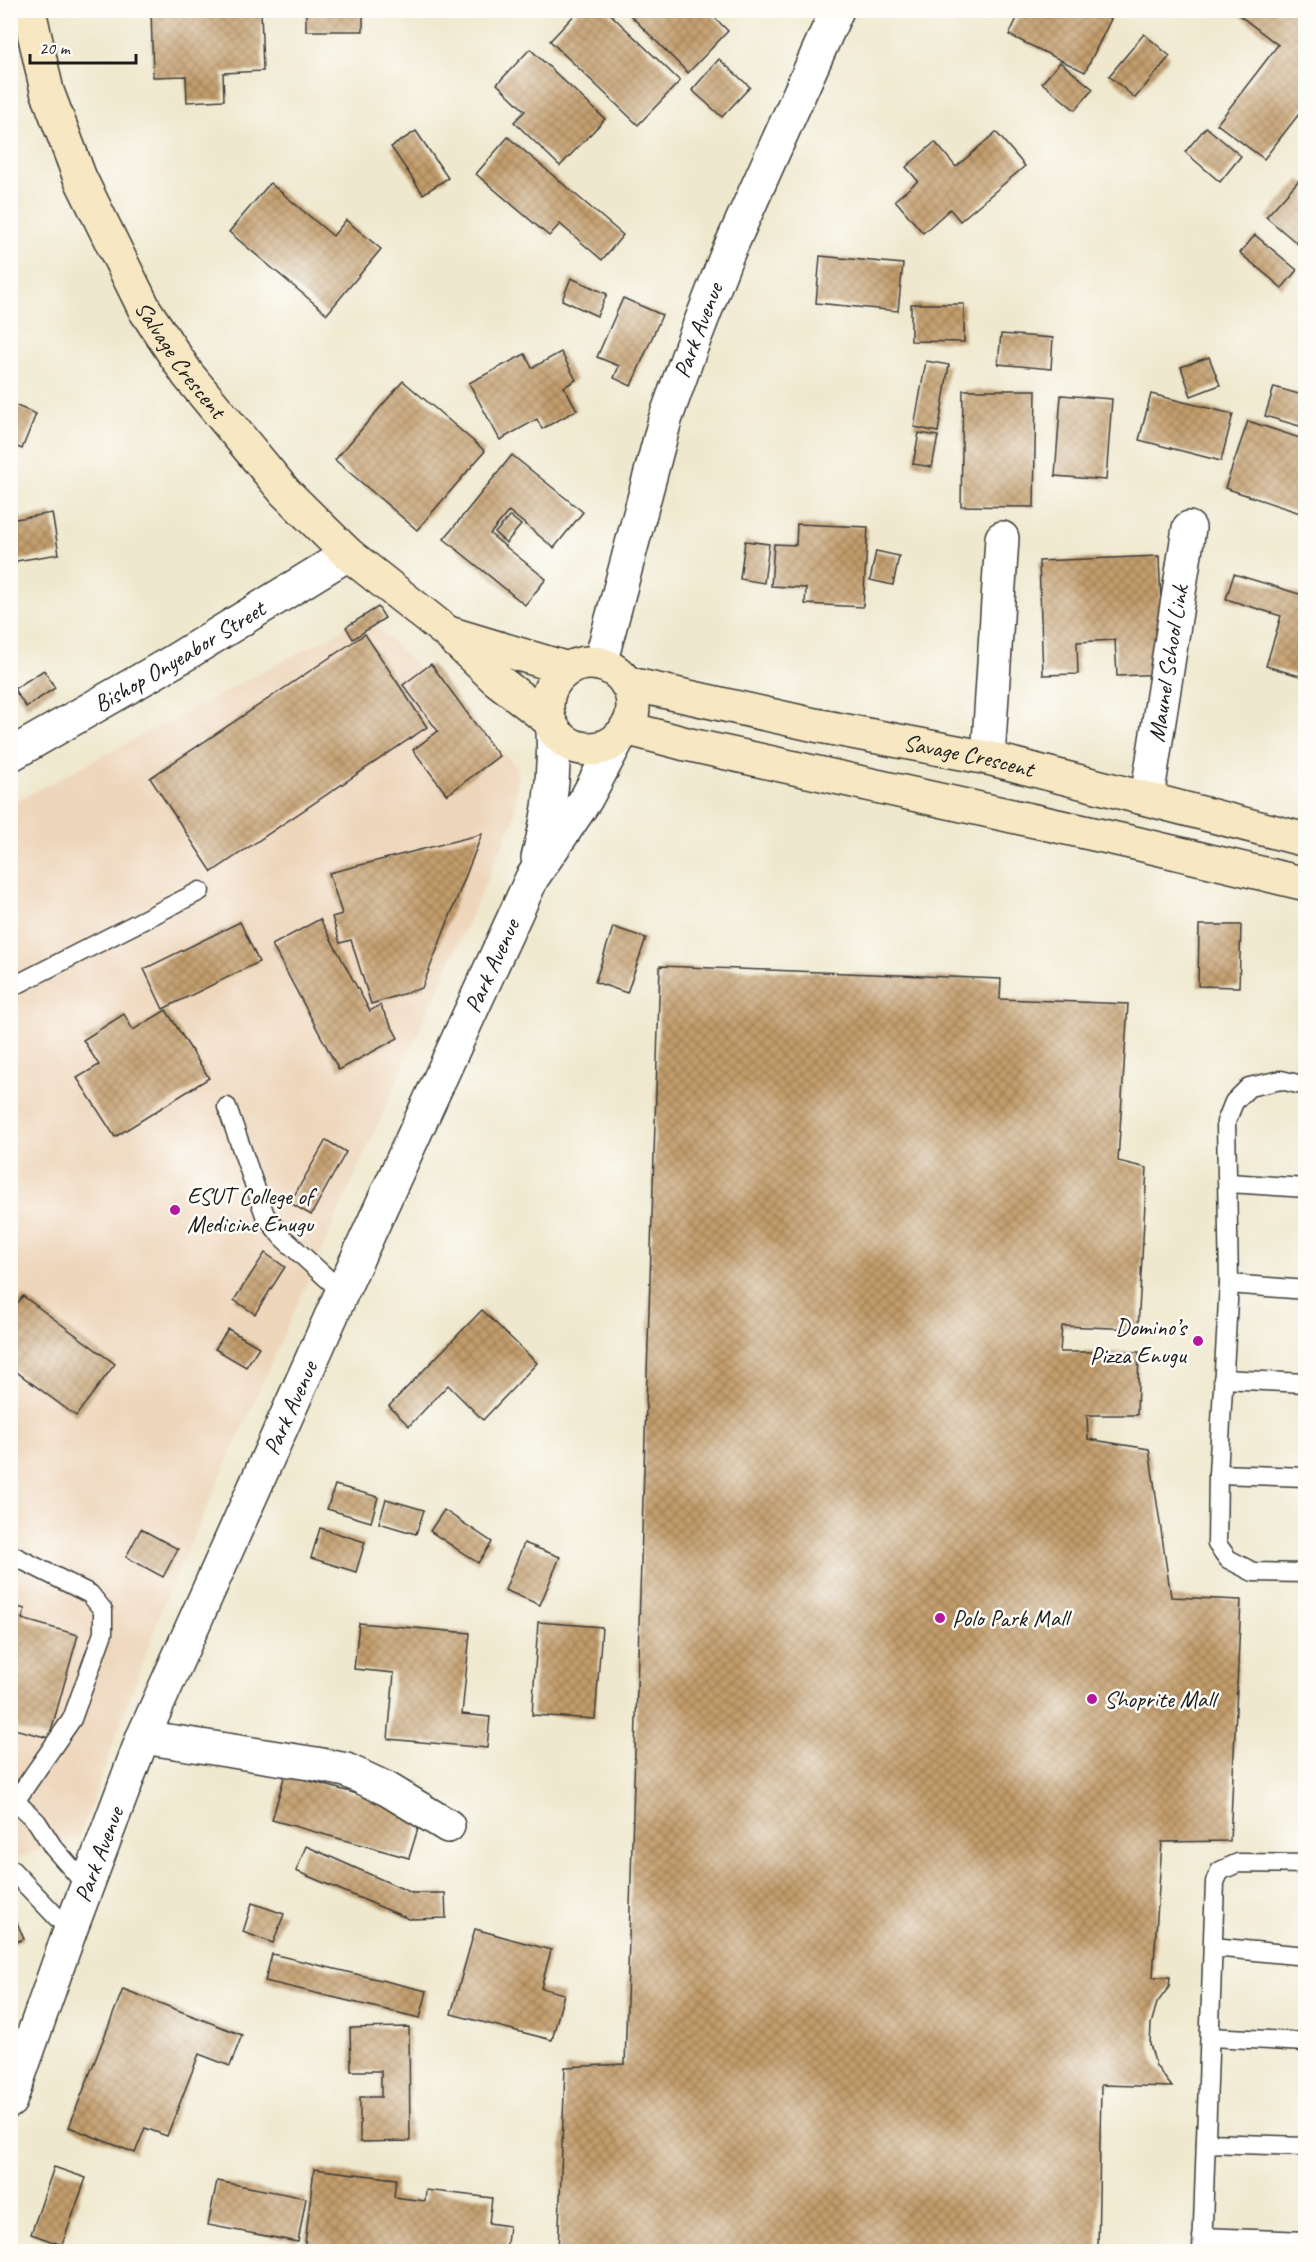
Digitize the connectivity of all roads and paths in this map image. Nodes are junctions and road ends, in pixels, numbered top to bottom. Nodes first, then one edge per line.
1 (29, 10) edge
2 (837, 10) edge
3 (1189, 528) dead end
4 (1002, 538) dead end
5 (348, 554) junction
6 (448, 633) junction
7 (600, 664) junction
8 (568, 669) junction
9 (626, 683) junction
10 (551, 725) junction
11 (815, 725) junction
12 (623, 732) junction
13 (10, 755) edge
14 (988, 758) junction
15 (802, 770) junction
16 (1147, 798) junction
17 (1305, 840) edge
18 (532, 878) junction
19 (1305, 884) edge
20 (200, 891) dead end
21 (10, 988) edge
22 (1305, 1086) edge
23 (227, 1107) dead end
24 (1229, 1183) junction
25 (1305, 1188) edge
26 (1228, 1284) junction
27 (1305, 1290) edge
28 (342, 1292) junction
29 (1223, 1379) junction
30 (1305, 1383) edge
31 (1218, 1474) junction
32 (1305, 1477) edge
33 (10, 1554) edge
34 (1305, 1574) edge
35 (143, 1737) junction
36 (13, 1798) edge
37 (448, 1826) dead end
38 (1305, 1864) edge
39 (10, 1868) edge
40 (87, 1886) junction
41 (70, 1930) junction
42 (1213, 1947) junction
43 (1305, 1956) edge
44 (1210, 2037) junction
45 (1305, 2042) edge
46 (10, 2101) edge
47 (1206, 2143) junction
48 (1305, 2146) edge
49 (1305, 2241) edge
50 (1202, 2244) edge

1 - 5 main road, Salvage Crescent
2 - 7 street, Park Avenue
3 - 16 street, Maunel School Link
4 - 14 street
5 - 6 main road, Salvage Crescent
5 - 13 street, Bishop Onyeabor Street
6 - 8 main road
6 - 10 main road, Salvage Crescent
7 - 8 main road
7 - 9 main road
8 - 10 main road
9 - 11 main road, Savage Crescent
9 - 12 main road
10 - 12 main road
10 - 18 street
11 - 14 main road, Savage Crescent
11 - 15 main road
12 - 15 main road, Savage Crescent
12 - 18 street, Park Avenue
14 - 16 main road, Savage Crescent
15 - 19 main road, Savage Crescent
16 - 17 main road, Savage Crescent
18 - 28 street, Park Avenue
20 - 21 lane
22 - 24 lane
23 - 28 lane
24 - 25 lane
24 - 26 lane
26 - 27 lane
26 - 29 lane
28 - 35 street, Park Avenue
29 - 30 lane
29 - 31 lane
31 - 32 lane
31 - 34 lane
33 - 36 lane
35 - 37 street
35 - 40 street, Park Avenue
36 - 40 lane
38 - 42 lane
39 - 41 lane
40 - 41 street, Park Avenue
41 - 46 street, Park Avenue
42 - 43 lane
42 - 44 lane
44 - 45 lane
44 - 47 lane
47 - 48 lane
47 - 50 lane
49 - 50 lane

